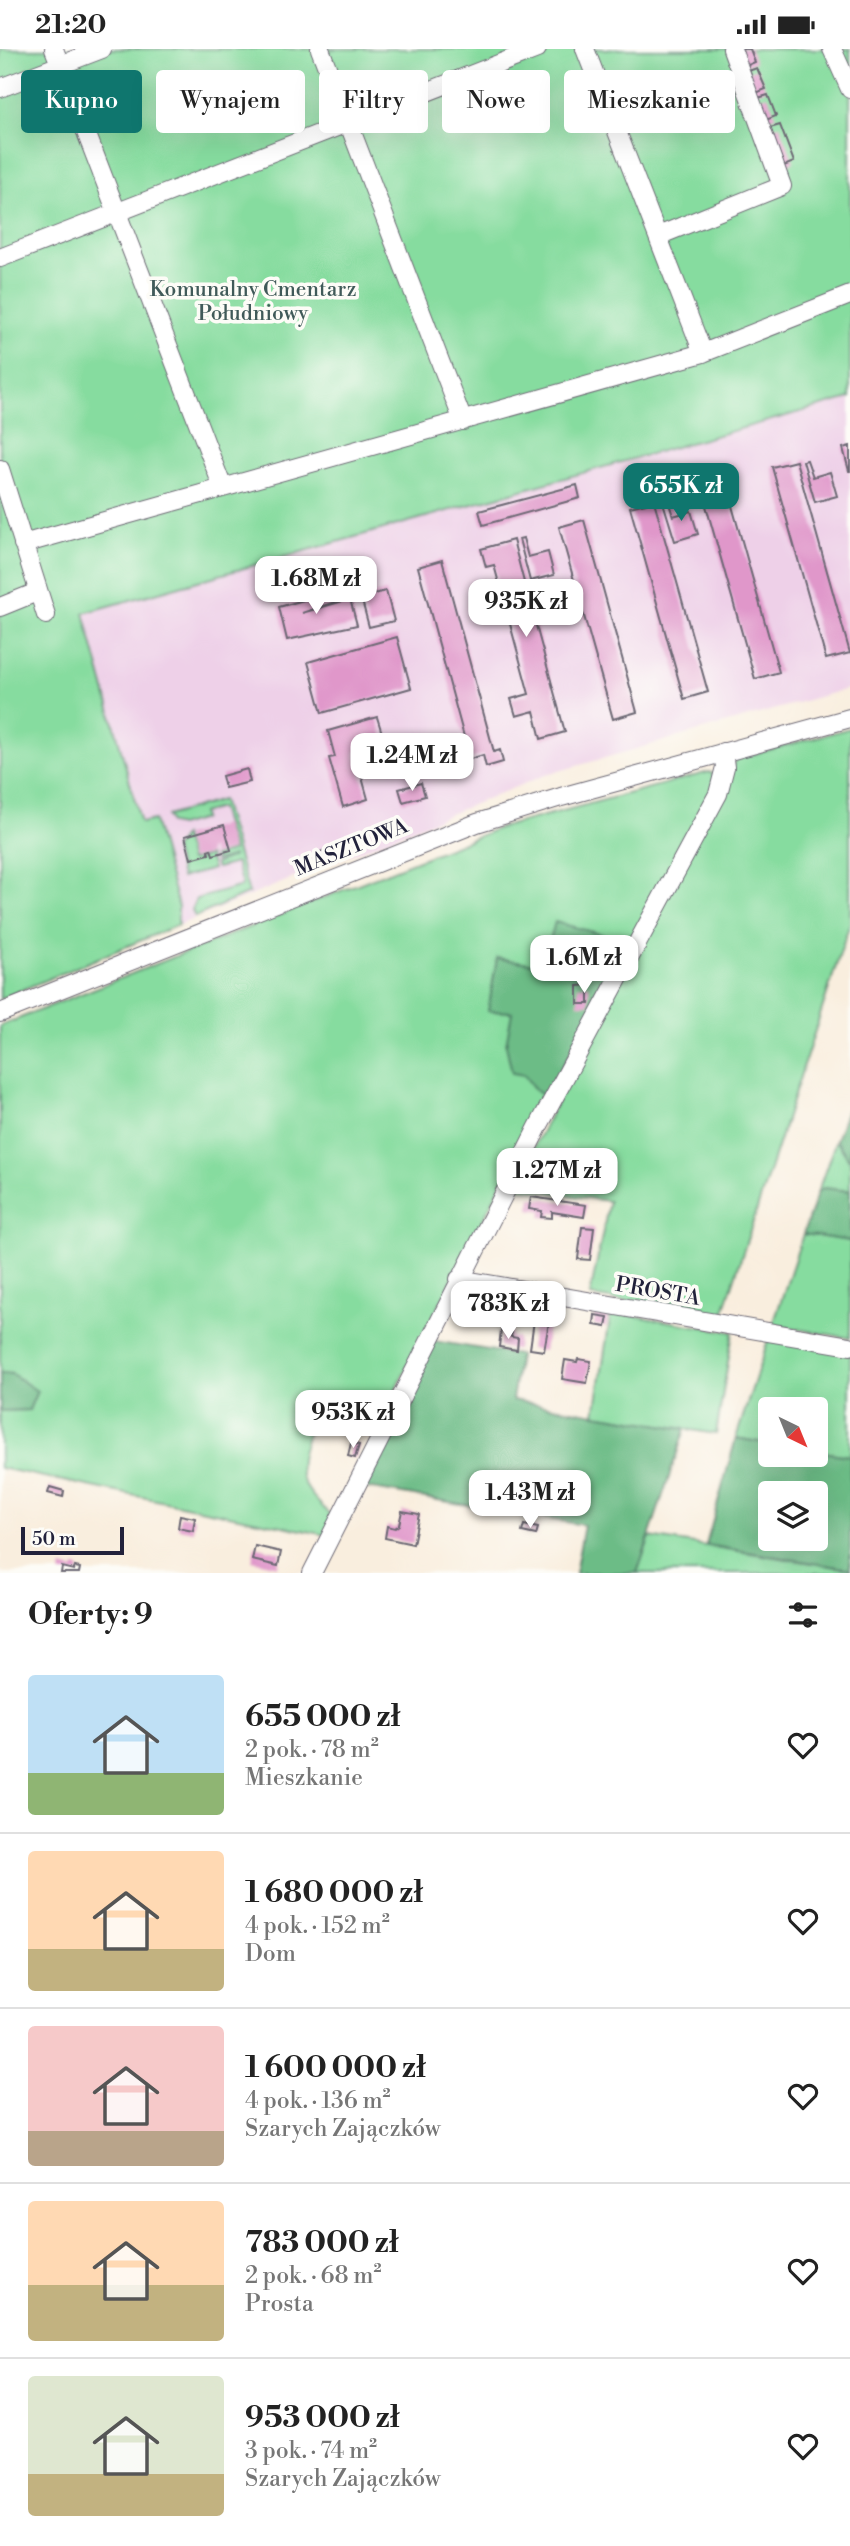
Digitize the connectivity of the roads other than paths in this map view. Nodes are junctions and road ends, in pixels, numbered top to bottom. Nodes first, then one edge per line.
1 (102, 49) edge
2 (320, 49) edge
3 (537, 49) edge
4 (585, 49) edge
5 (732, 49) edge
6 (832, 49) edge
7 (57, 57) edge
8 (328, 70) edge
9 (0, 88) edge
10 (850, 89) edge
11 (428, 91) edge
12 (320, 133) edge
13 (352, 133) edge
14 (118, 212) junction
15 (658, 236) junction
16 (0, 258) edge
17 (850, 295) edge
18 (703, 353) junction
19 (463, 421) junction
20 (0, 469) edge
21 (223, 488) junction
22 (23, 544) junction
23 (37, 592) junction
24 (0, 607) edge
25 (46, 615) dead end
26 (850, 718) edge
27 (723, 753) junction
28 (0, 1013) edge
29 (459, 1279) junction
30 (850, 1346) edge
31 (312, 1573) edge

1 - 7 street
2 - 8 street
3 - 11 street
4 - 15 street
5 - 15 street
6 - 10 street
7 - 9 street
7 - 14 street
12 - 14 street
13 - 19 street
14 - 16 street
14 - 21 street
15 - 18 street
17 - 18 street
18 - 19 street
19 - 21 street
20 - 22 street
21 - 22 street
22 - 23 street
23 - 24 street
23 - 25 street
26 - 27 street, MASZTOWA
27 - 28 street, MASZTOWA
27 - 29 street
29 - 30 street, PROSTA
29 - 31 street

